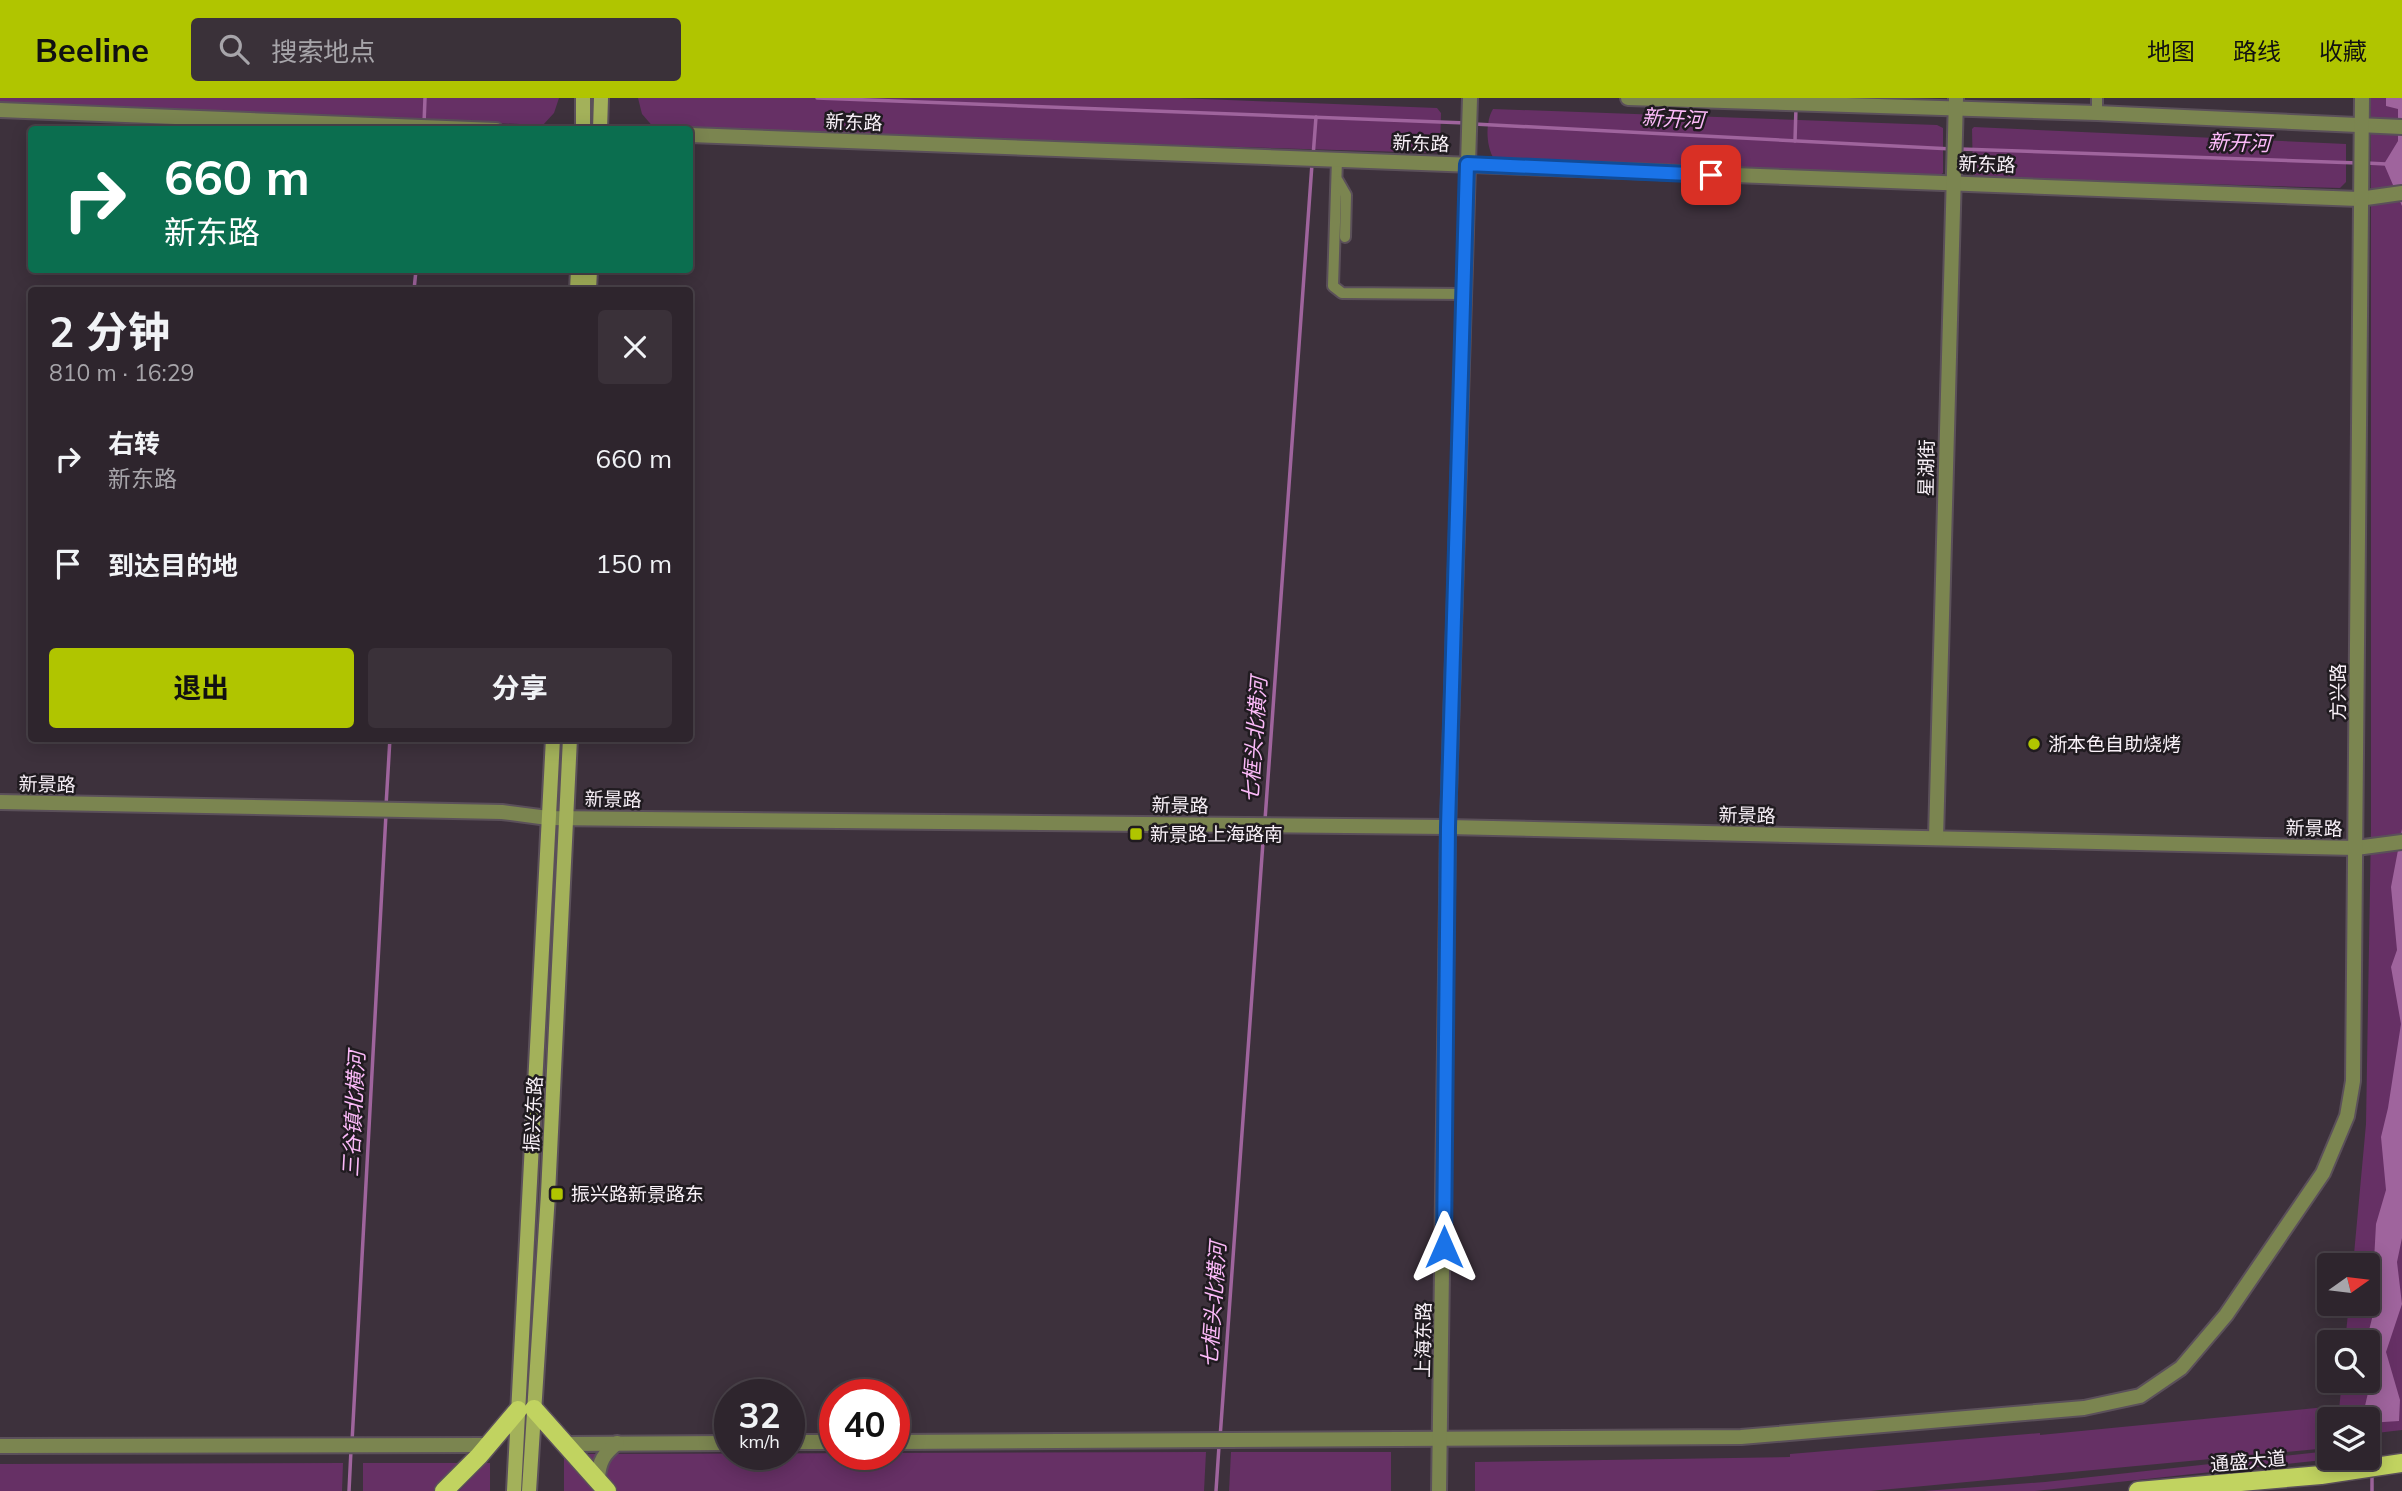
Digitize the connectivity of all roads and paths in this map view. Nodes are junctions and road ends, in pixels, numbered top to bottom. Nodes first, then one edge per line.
1 (583, 98) edge
2 (601, 98) edge
3 (1470, 98) edge
4 (1628, 98) edge
5 (2362, 98) edge
6 (1810, 102) edge
7 (1956, 103) edge
8 (2097, 105) edge
9 (0, 110) edge
10 (2362, 124) junction
11 (412, 126) edge
12 (583, 126) edge
13 (600, 126) edge
14 (2402, 127) edge
15 (693, 135) edge
16 (1333, 159) junction
17 (1467, 164) junction
18 (1337, 178) junction
19 (1952, 182) junction
20 (2395, 194) edge
21 (2359, 199) junction
22 (1345, 237) dead end
23 (1463, 294) junction
24 (553, 742) edge
25 (570, 742) edge
26 (0, 802) edge
27 (548, 818) junction
28 (567, 818) junction
29 (1448, 827) junction
30 (1936, 838) junction
31 (2401, 842) edge
32 (2356, 848) junction
33 (526, 1409) junction
34 (1440, 1438) junction
35 (910, 1442) edge
36 (617, 1443) junction
37 (714, 1443) edge
38 (567, 1444) junction
39 (489, 1445) junction
40 (0, 1446) edge
41 (2402, 1463) edge
42 (602, 1484) edge
43 (444, 1491) edge
44 (514, 1491) edge
45 (529, 1491) edge
46 (1439, 1491) edge
47 (2138, 1491) edge

1 - 12 main road
2 - 13 main road
3 - 17 street, 上海东路
4 - 6 street
5 - 10 street, 方兴路
6 - 7 street
7 - 8 street
7 - 19 street, 星湖街
8 - 10 street
9 - 11 street
10 - 14 street
10 - 21 street, 方兴路
15 - 16 street, 新东路
16 - 17 street, 新东路
16 - 18 street
17 - 19 street, 新东路
17 - 23 street, 上海东路
18 - 22 street
18 - 23 street
19 - 21 street, 新东路
19 - 30 street, 星湖街
20 - 21 street, 新东路
21 - 32 street, 方兴路
23 - 29 street, 上海东路
24 - 27 main road, 振兴东路
25 - 28 main road, 振兴东路
26 - 27 street, 新景路
27 - 28 street, 新景路
27 - 33 main road, 振兴东路
28 - 29 street, 新景路
28 - 33 main road, 振兴东路
29 - 30 street, 新景路
29 - 34 street, 上海东路
30 - 32 street, 新景路
31 - 32 street, 新景路
32 - 34 street, 方兴路
33 - 38 main road
33 - 39 main road
33 - 44 main road, 振兴东路
33 - 45 main road, 振兴东路
34 - 35 street, 方兴路
34 - 46 street, 上海东路
36 - 37 street
36 - 38 street
36 - 42 street
38 - 42 main road
39 - 40 street
39 - 43 main road
41 - 47 main road, 通盛大道

